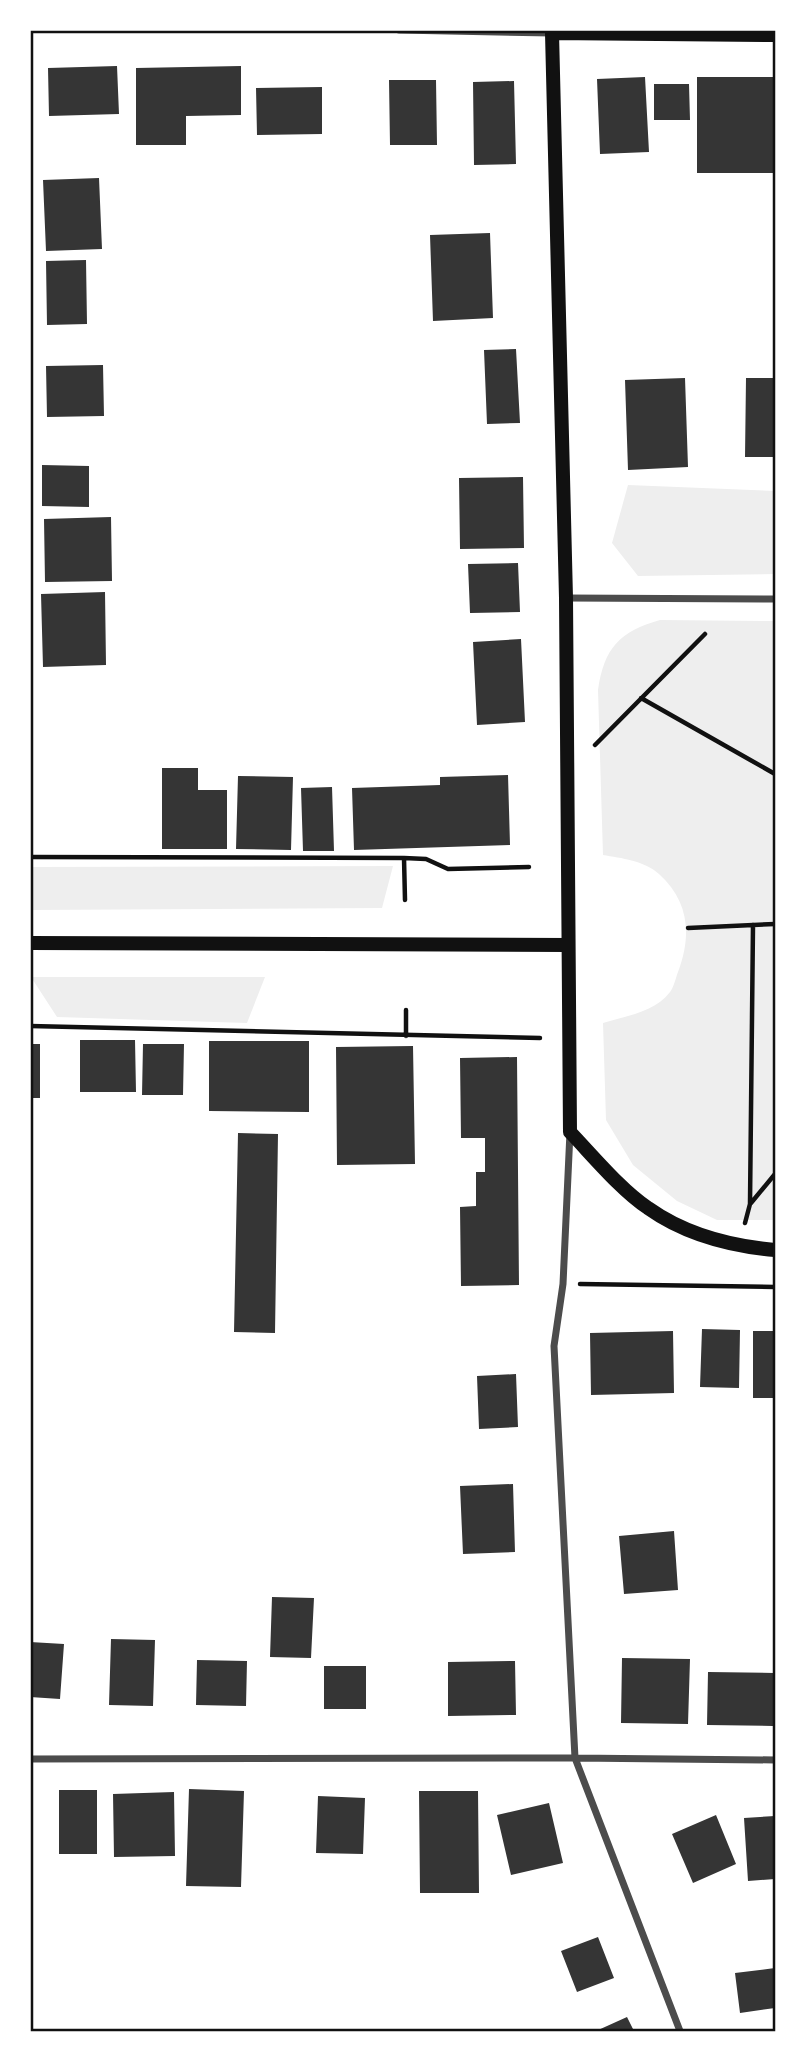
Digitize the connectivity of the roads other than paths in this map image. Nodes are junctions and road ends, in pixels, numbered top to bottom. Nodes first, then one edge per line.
1 (399, 30) edge
2 (636, 32) edge
3 (552, 33) junction
4 (775, 34) edge
5 (566, 598) junction
6 (775, 599) edge
7 (30, 943) edge
8 (568, 946) junction
9 (570, 1132) junction
10 (775, 1251) edge
11 (575, 1758) junction
12 (30, 1759) edge
13 (775, 1760) edge
14 (680, 2031) edge

1 - 3 street
2 - 3 main road
2 - 4 main road
3 - 5 main road
5 - 6 street
5 - 8 main road
7 - 8 main road
8 - 9 main road
9 - 10 main road
9 - 11 street
11 - 12 street
11 - 13 street
11 - 14 street

